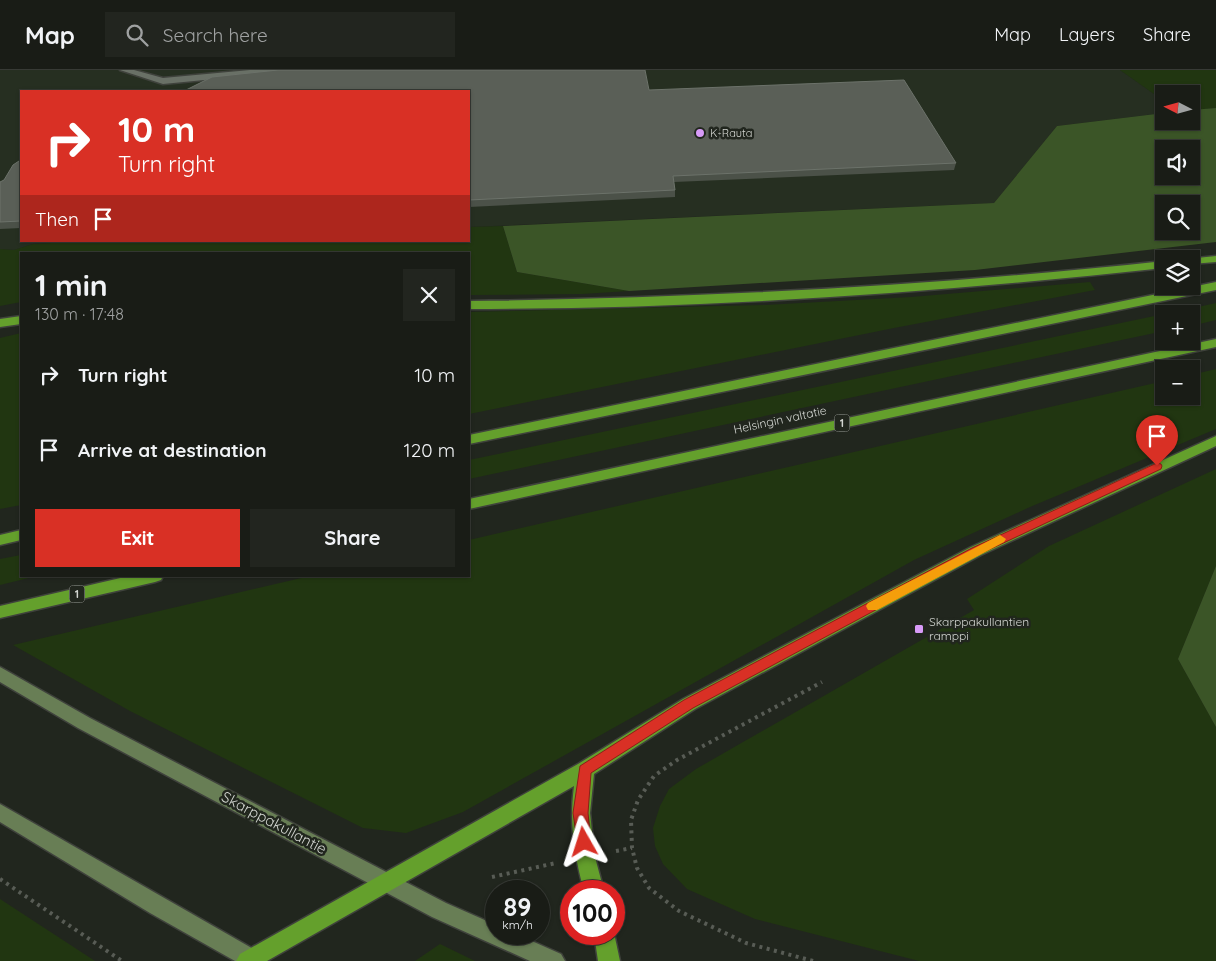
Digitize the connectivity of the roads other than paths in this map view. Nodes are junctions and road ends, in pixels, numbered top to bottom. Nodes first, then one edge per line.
1 (124, 70) edge
2 (278, 70) edge
3 (1216, 259) edge
4 (1200, 260) edge
5 (1155, 265) edge
6 (1216, 286) edge
7 (470, 305) edge
8 (20, 320) edge
9 (0, 323) edge
10 (1216, 343) edge
11 (470, 440) edge
12 (1216, 440) edge
13 (470, 504) edge
14 (20, 535) edge
15 (0, 540) edge
16 (151, 577) edge
17 (0, 612) edge
18 (0, 674) edge
19 (585, 770) junction
20 (0, 812) edge
21 (591, 880) edge
22 (388, 883) junction
23 (606, 945) edge
24 (251, 960) edge
25 (554, 961) edge
26 (610, 961) edge

1 - 2 lane
3 - 4 highway
5 - 7 highway
6 - 11 highway
8 - 9 highway
10 - 13 highway, Helsingin valtatie / 1
12 - 19 highway
14 - 15 highway
16 - 17 highway, 1
18 - 22 main road, Skarppakullantie
19 - 21 highway
19 - 22 highway
20 - 24 main road
22 - 24 highway
22 - 25 main road, Skarppakullantie
23 - 26 highway

